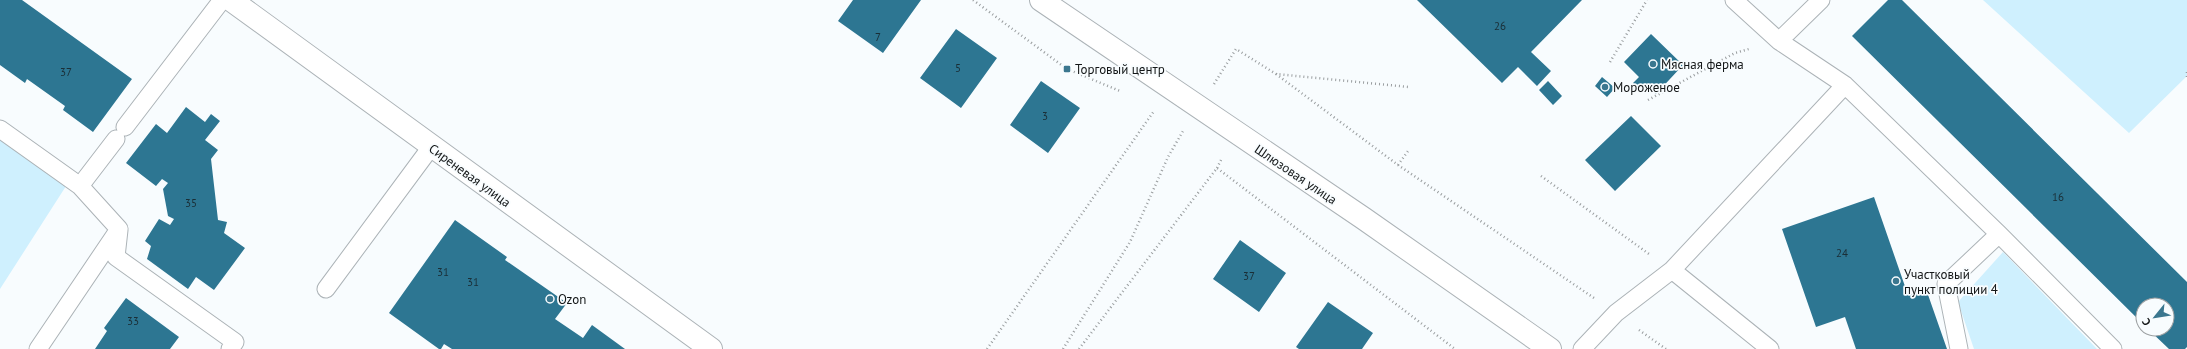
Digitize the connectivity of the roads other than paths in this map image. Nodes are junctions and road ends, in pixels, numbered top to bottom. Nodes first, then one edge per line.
1 (222, 0) edge
2 (231, 0) edge
3 (1041, 0) edge
4 (1734, 0) edge
5 (1821, 0) edge
6 (1779, 41) junction
7 (1844, 85) junction
8 (0, 129) edge
9 (431, 147) junction
10 (80, 186) junction
11 (119, 229) junction
12 (1999, 234) junction
13 (1672, 270) junction
14 (326, 289) dead end
15 (38, 349) edge
16 (230, 349) edge
17 (711, 349) edge
18 (1550, 349) edge
19 (1582, 349) edge
20 (1770, 349) edge
21 (1959, 349) edge
22 (2113, 349) edge

1 - 10 lane
2 - 9 main road, Сиреневая улица
3 - 18 main road, Шлюзовая улица
4 - 6 lane
5 - 6 lane
6 - 7 lane
7 - 12 lane
7 - 13 lane
8 - 10 lane
9 - 14 lane
9 - 17 main road, Сиреневая улица
10 - 11 lane
11 - 15 lane
11 - 16 lane
12 - 21 lane
12 - 22 lane
13 - 19 lane
13 - 20 lane

